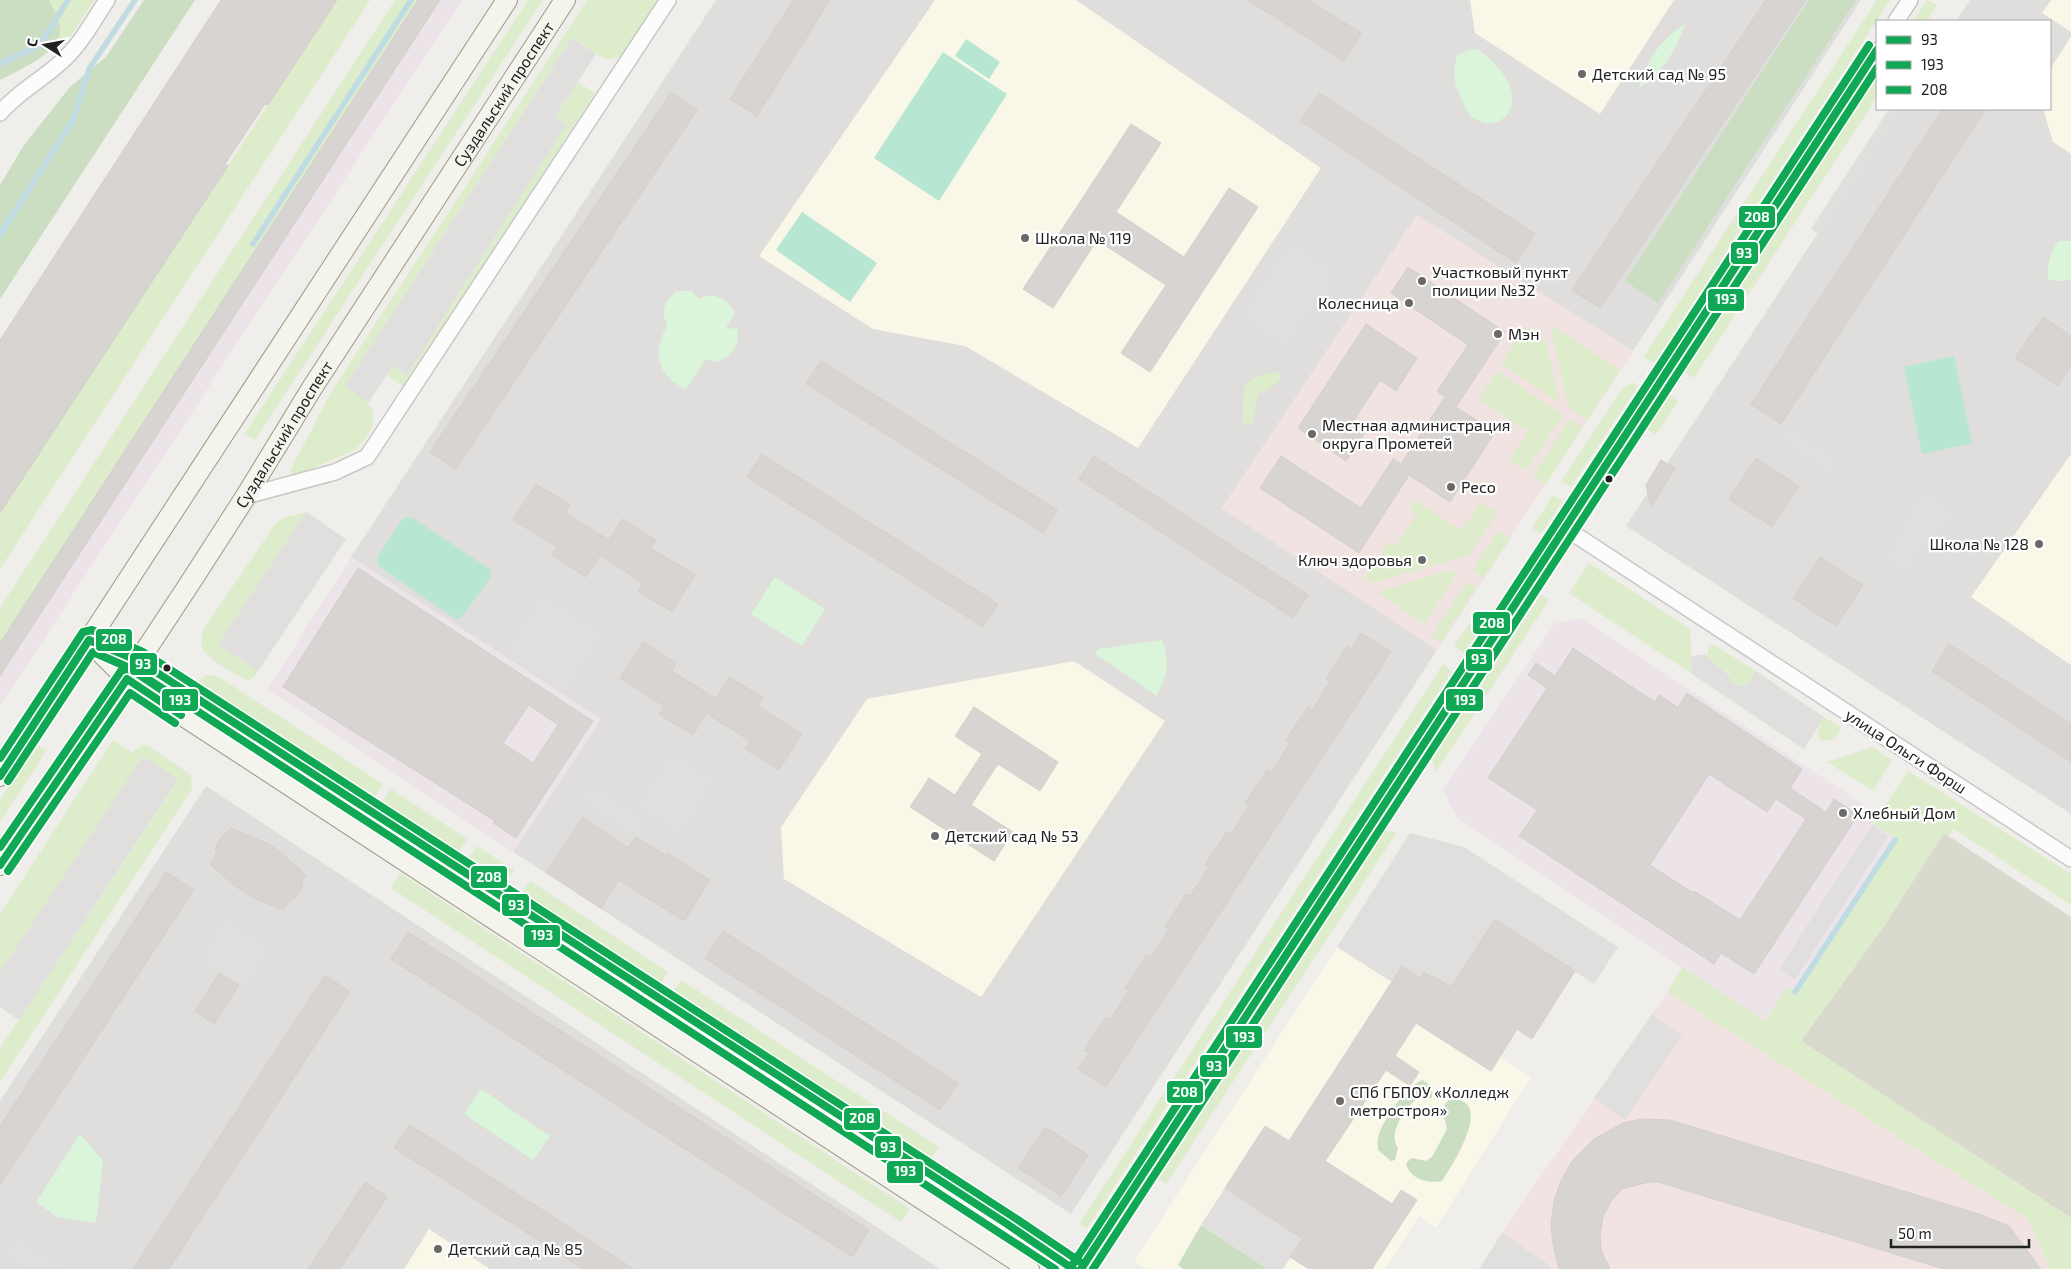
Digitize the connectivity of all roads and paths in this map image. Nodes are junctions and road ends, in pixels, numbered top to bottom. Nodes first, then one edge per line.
1 (107, 0) edge
2 (508, 0) edge
3 (565, 0) edge
4 (668, 0) edge
5 (1910, 0) edge
6 (1897, 20) edge
7 (1876, 52) edge
8 (6, 101) edge
9 (0, 113) edge
10 (246, 496) junction
11 (1564, 528) junction
12 (89, 640) junction
13 (138, 661) junction
14 (127, 679) junction
15 (0, 776) edge
16 (2071, 859) edge
17 (0, 865) edge
18 (1029, 1269) edge
19 (1073, 1269) edge
20 (1081, 1269) edge

1 - 8 street
2 - 12 street
3 - 10 street, Суздальский проспект
4 - 10 street
5 - 6 street
7 - 11 street
8 - 9 street
10 - 13 street, Суздальский проспект
11 - 16 street, улица Ольги Форш
11 - 20 street
12 - 13 street
12 - 14 street
12 - 15 street
13 - 14 street, Суздальский проспект
13 - 19 street
14 - 17 street, Суздальский проспект
14 - 18 street

